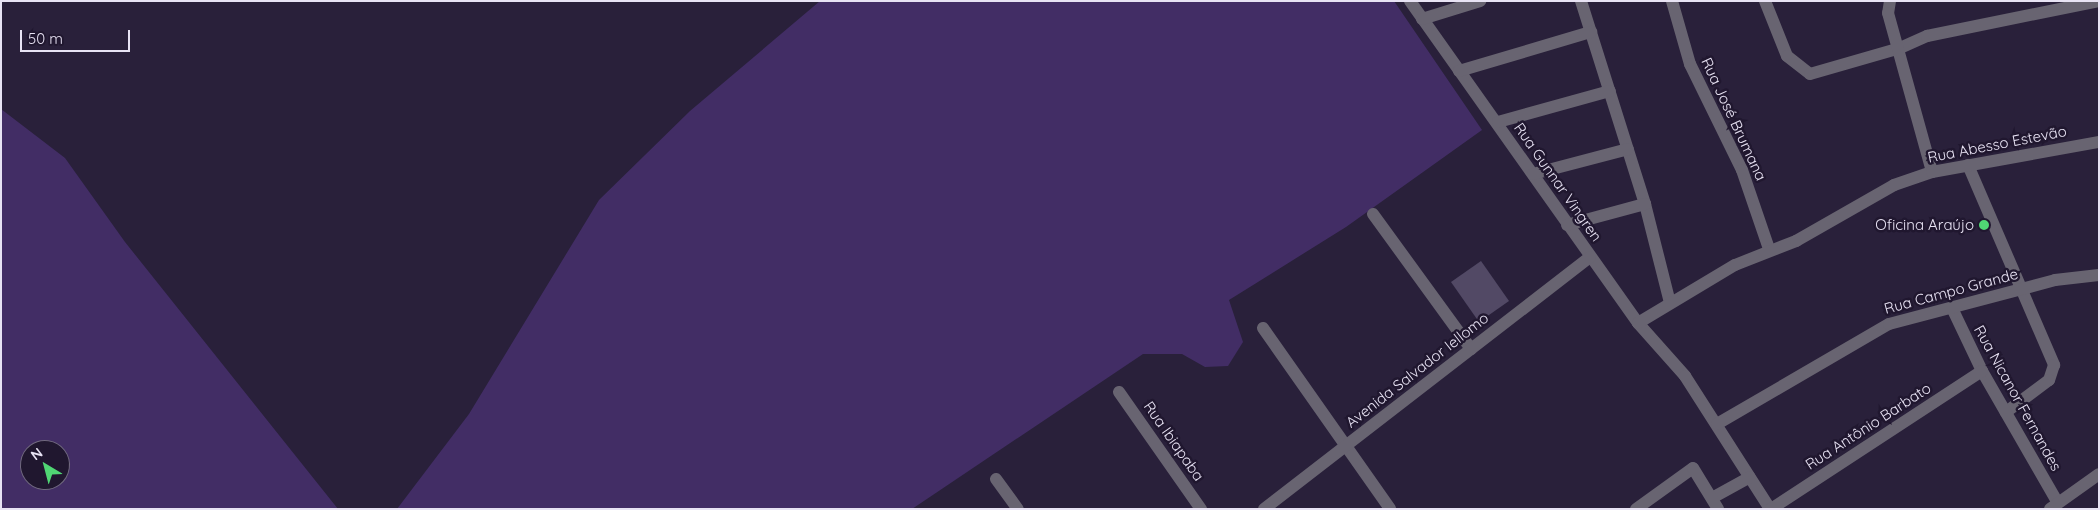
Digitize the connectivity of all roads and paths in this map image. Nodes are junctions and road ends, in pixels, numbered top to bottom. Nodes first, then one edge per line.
1 (1410, 1) edge
2 (1480, 1) edge
3 (1581, 1) edge
4 (1672, 1) edge
5 (1765, 1) edge
6 (1881, 1) edge
7 (2099, 1) edge
8 (1889, 7) edge
9 (1422, 18) junction
10 (1591, 32) junction
11 (1900, 48) junction
12 (1459, 70) junction
13 (1610, 91) junction
14 (1498, 122) junction
15 (2099, 142) edge
16 (1628, 149) junction
17 (1968, 165) junction
18 (1932, 172) junction
19 (1533, 174) junction
20 (1645, 204) junction
21 (1373, 214) dead end
22 (1567, 225) junction
23 (1769, 249) junction
24 (1590, 257) junction
25 (2099, 275) edge
26 (2019, 289) junction
27 (1670, 303) junction
28 (1952, 308) junction
29 (1638, 323) junction
30 (1263, 328) dead end
31 (1471, 349) junction
32 (1982, 371) junction
33 (1119, 392) dead end
34 (2006, 412) junction
35 (1717, 424) junction
36 (1345, 446) junction
37 (2099, 474) edge
38 (1750, 477) junction
39 (996, 478) dead end
40 (1715, 503) edge
41 (2054, 506) edge
42 (1018, 509) edge
43 (1201, 509) edge
44 (1264, 509) edge
45 (1390, 509) edge
46 (1636, 509) edge
47 (1771, 509) edge

1 - 9 street, Rua Gunnar Vingren
2 - 9 street
3 - 10 street
4 - 23 street, Rua José Brumana
5 - 11 street
6 - 8 street
7 - 11 street
8 - 11 street
9 - 12 street, Rua Gunnar Vingren
10 - 12 street
10 - 13 street
11 - 18 street
12 - 14 street, Rua Gunnar Vingren
13 - 14 street
13 - 16 street
14 - 19 street, Rua Gunnar Vingren
15 - 17 street, Rua Abesso Estevão
16 - 19 street
16 - 20 street
17 - 18 street, Rua Abesso Estevão
17 - 26 street
18 - 23 street, Rua Abesso Estevão
19 - 22 street, Rua Gunnar Vingren
20 - 22 street
20 - 27 street
21 - 31 street
22 - 24 street, Rua Gunnar Vingren
23 - 27 street, Rua Abesso Estevão
24 - 29 street, Rua Gunnar Vingren
24 - 31 street, Avenida Salvador Iellomo
25 - 26 street, Rua Campo Grande
26 - 28 street, Rua Campo Grande
26 - 34 street
27 - 29 street, Rua Abesso Estevão
28 - 32 street, Rua Nicanor Fernandes
28 - 35 street, Rua Campo Grande
29 - 35 street, Rua Gunnar Vingren
30 - 36 street
31 - 36 street, Avenida Salvador Iellomo
32 - 34 street, Rua Nicanor Fernandes
32 - 47 street, Rua Antônio Barbato
33 - 43 street, Rua Ibiapaba
34 - 41 street, Rua Nicanor Fernandes
35 - 38 street, Rua Gunnar Vingren
36 - 44 street, Avenida Salvador Iellomo
36 - 45 street
37 - 41 street
38 - 40 street
38 - 47 street, Rua Gunnar Vingren
39 - 42 street
40 - 46 street

